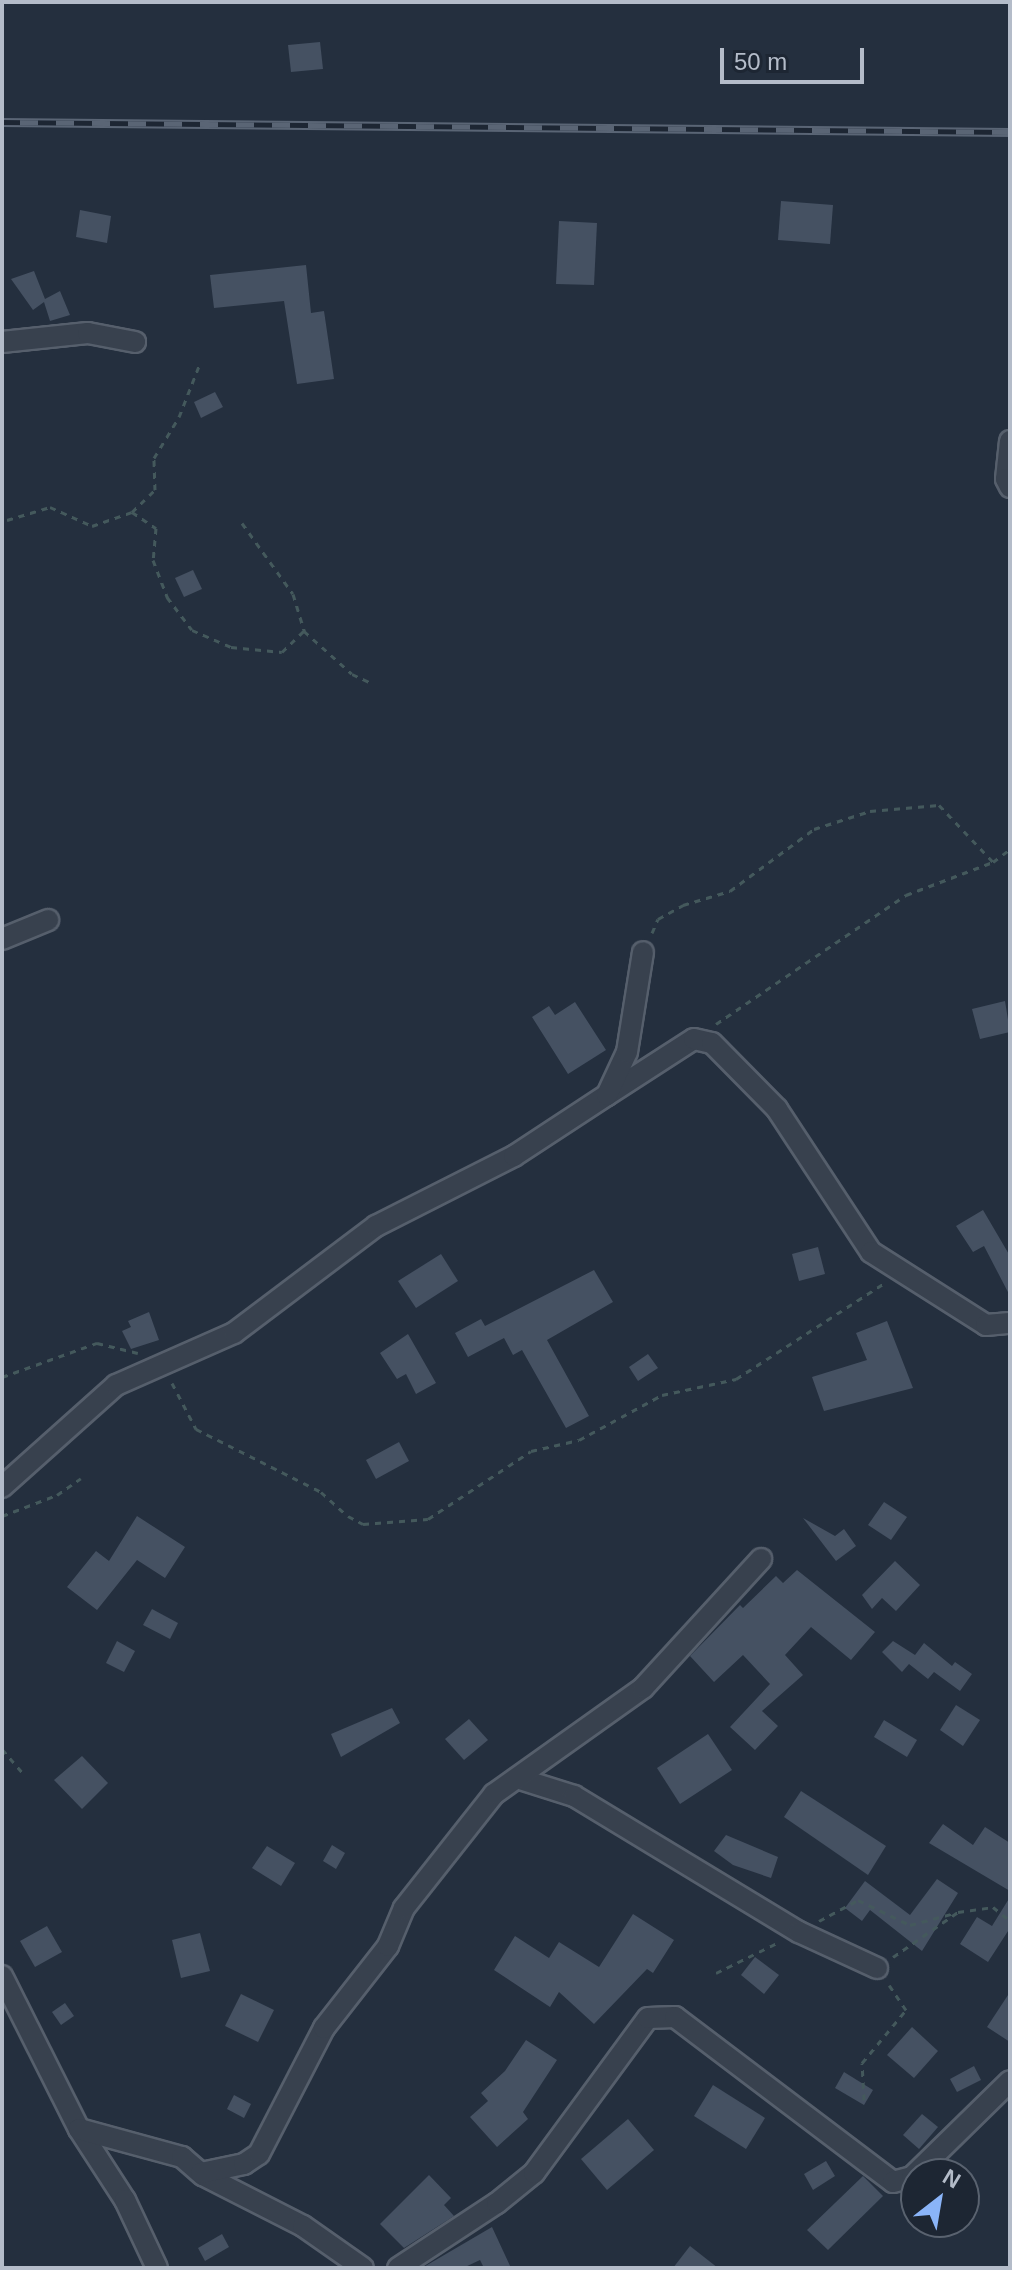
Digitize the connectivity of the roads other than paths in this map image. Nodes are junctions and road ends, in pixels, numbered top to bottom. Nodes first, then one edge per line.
1 (2, 342) edge
2 (135, 342) dead end
3 (1010, 441) edge
4 (1010, 487) edge
5 (48, 920) dead end
6 (2, 939) edge
7 (643, 952) road end
8 (607, 1095) junction
9 (1010, 1323) edge
10 (2, 1487) edge
11 (761, 1559) dead end
12 (520, 1779) junction
13 (877, 1968) road end
14 (2, 1976) edge
15 (1010, 2081) edge
16 (79, 2129) junction
17 (201, 2173) junction
18 (157, 2268) edge
19 (363, 2268) edge
20 (398, 2268) edge

1 - 2 street
3 - 4 street
5 - 6 street
7 - 8 street
8 - 9 street
8 - 10 street
11 - 12 street
12 - 13 street
12 - 17 street
14 - 16 street
15 - 20 street
16 - 17 street
16 - 18 street
17 - 19 street

